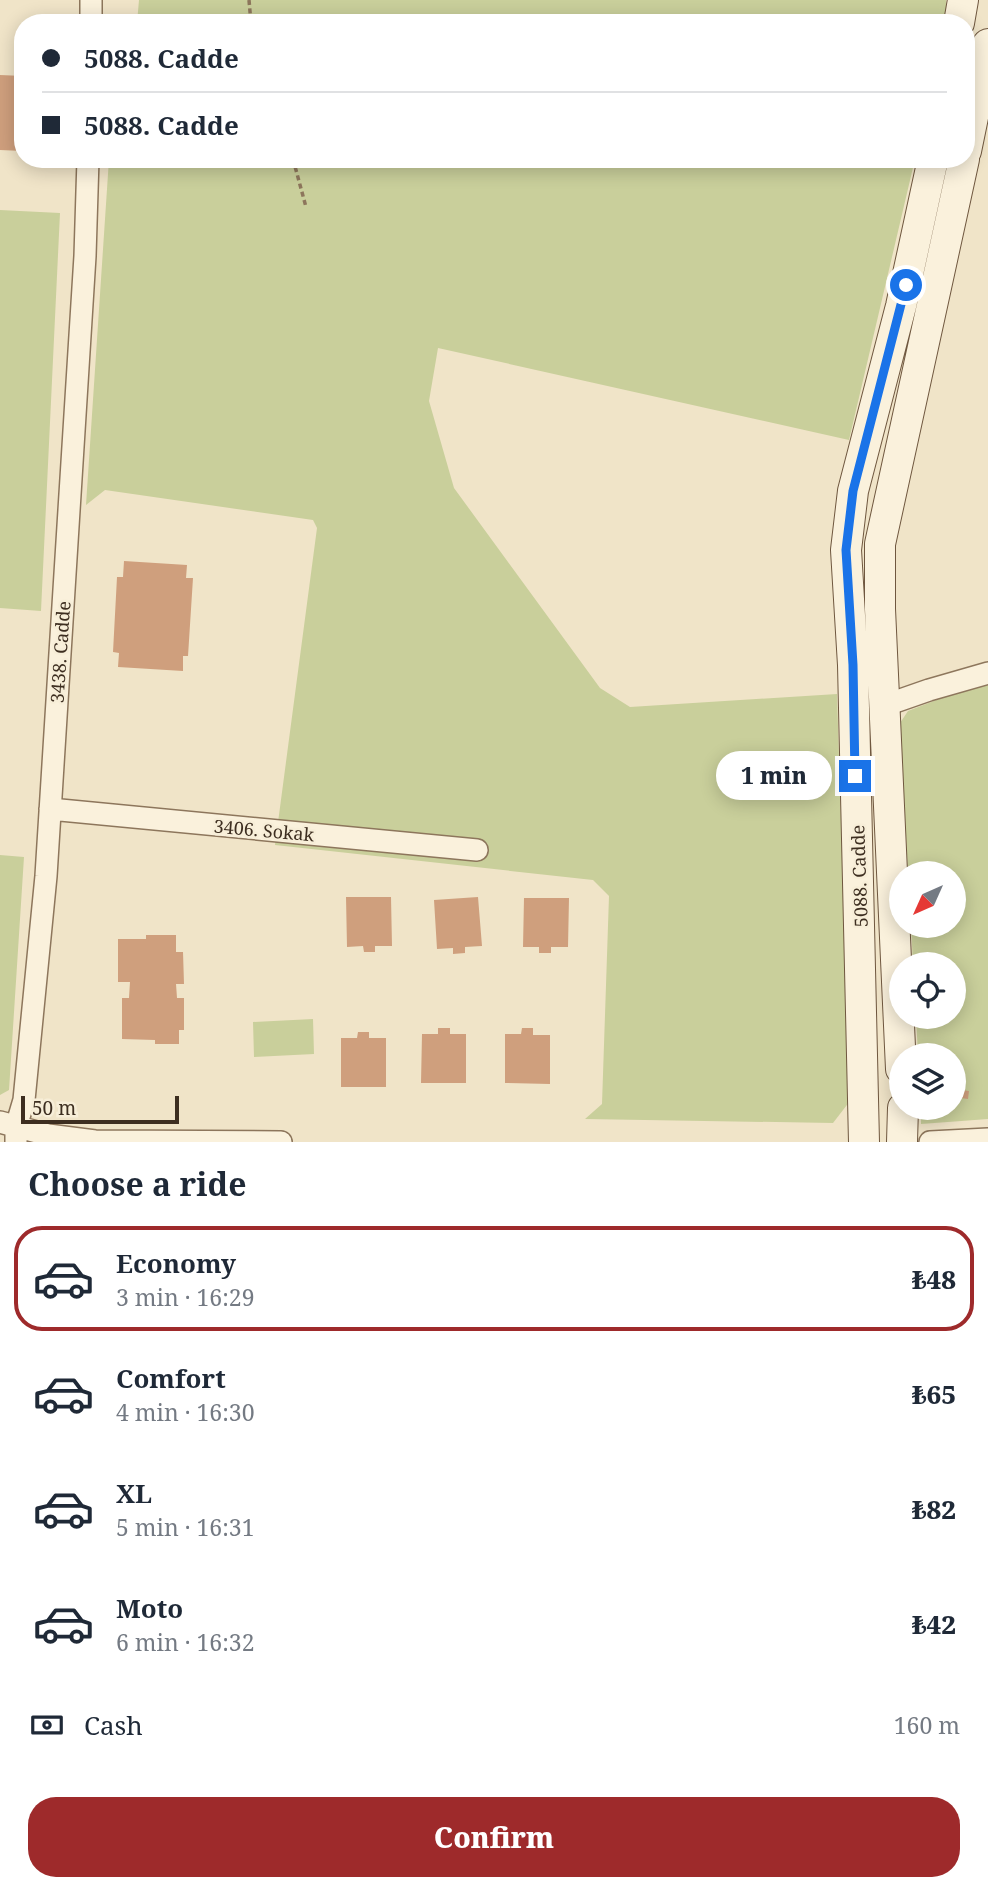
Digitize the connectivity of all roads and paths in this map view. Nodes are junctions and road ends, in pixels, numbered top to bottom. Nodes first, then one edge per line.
1 (988, 44) edge
2 (983, 96) edge
3 (975, 122) edge
4 (88, 168) edge
5 (295, 168) edge
6 (931, 168) edge
7 (962, 168) edge
8 (306, 207) dead end
9 (988, 673) edge
10 (886, 705) junction
11 (50, 809) junction
12 (477, 850) dead end
13 (900, 1043) edge
14 (903, 1120) edge
15 (11, 1130) edge
16 (988, 1139) edge
17 (281, 1142) edge
18 (864, 1142) edge
19 (902, 1142) edge
20 (930, 1142) edge

1 - 2 street
2 - 3 street
4 - 11 street, 3438. Cadde
5 - 8 path
6 - 18 street, 5088. Cadde
7 - 10 street, 5088. Cadde
9 - 10 street
10 - 13 street, 5088. Cadde
11 - 12 street, 3406. Sokak
11 - 15 street, 3438. Cadde
14 - 19 street
15 - 17 street
16 - 20 street

